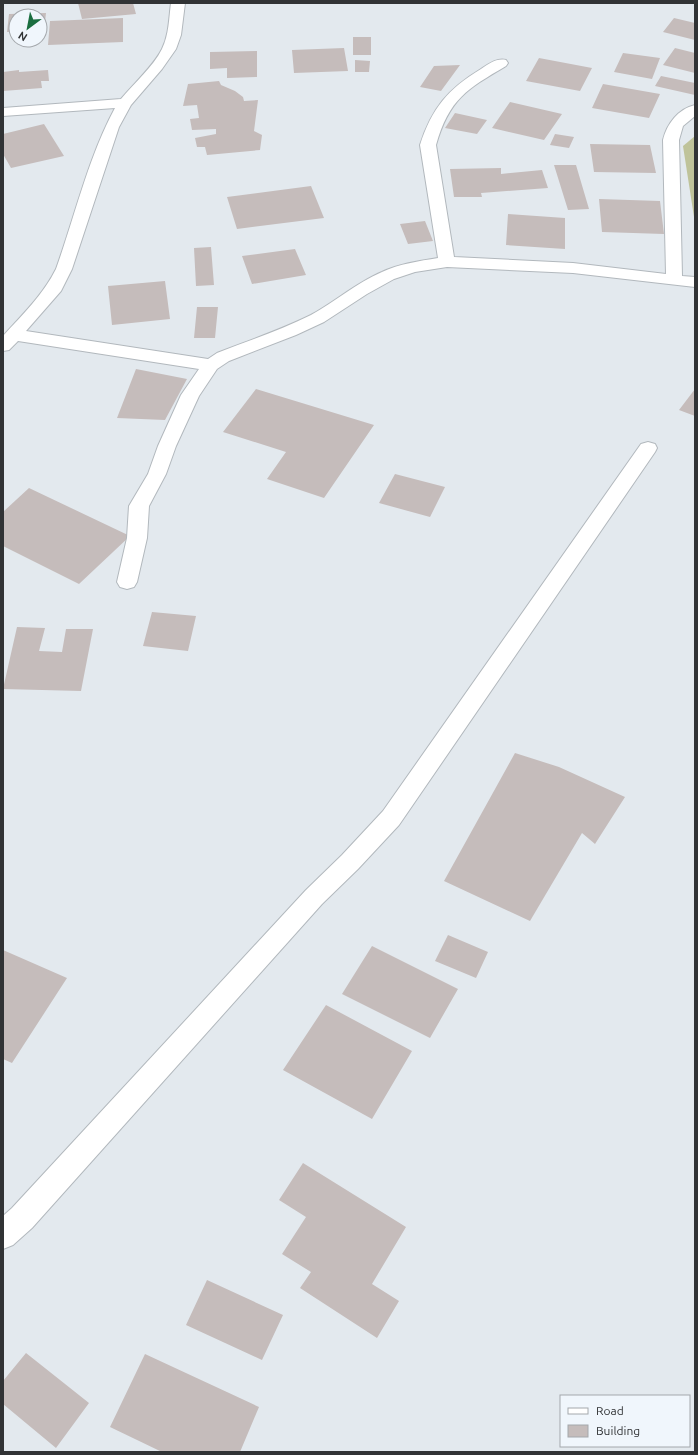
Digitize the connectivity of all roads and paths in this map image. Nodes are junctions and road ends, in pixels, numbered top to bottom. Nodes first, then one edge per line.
1 (178, 3) edge
2 (501, 63) dead end
3 (125, 103) junction
4 (695, 109) edge
5 (3, 112) edge
6 (447, 262) junction
7 (674, 279) junction
8 (695, 282) edge
9 (9, 341) edge
10 (211, 365) junction
11 (648, 448) dead end
12 (127, 582) dead end
13 (3, 1235) edge

1 - 3 street
2 - 6 street
3 - 5 street
3 - 9 street
4 - 7 street
6 - 7 street
6 - 10 street
7 - 8 street
9 - 10 street
10 - 12 street
11 - 13 street

